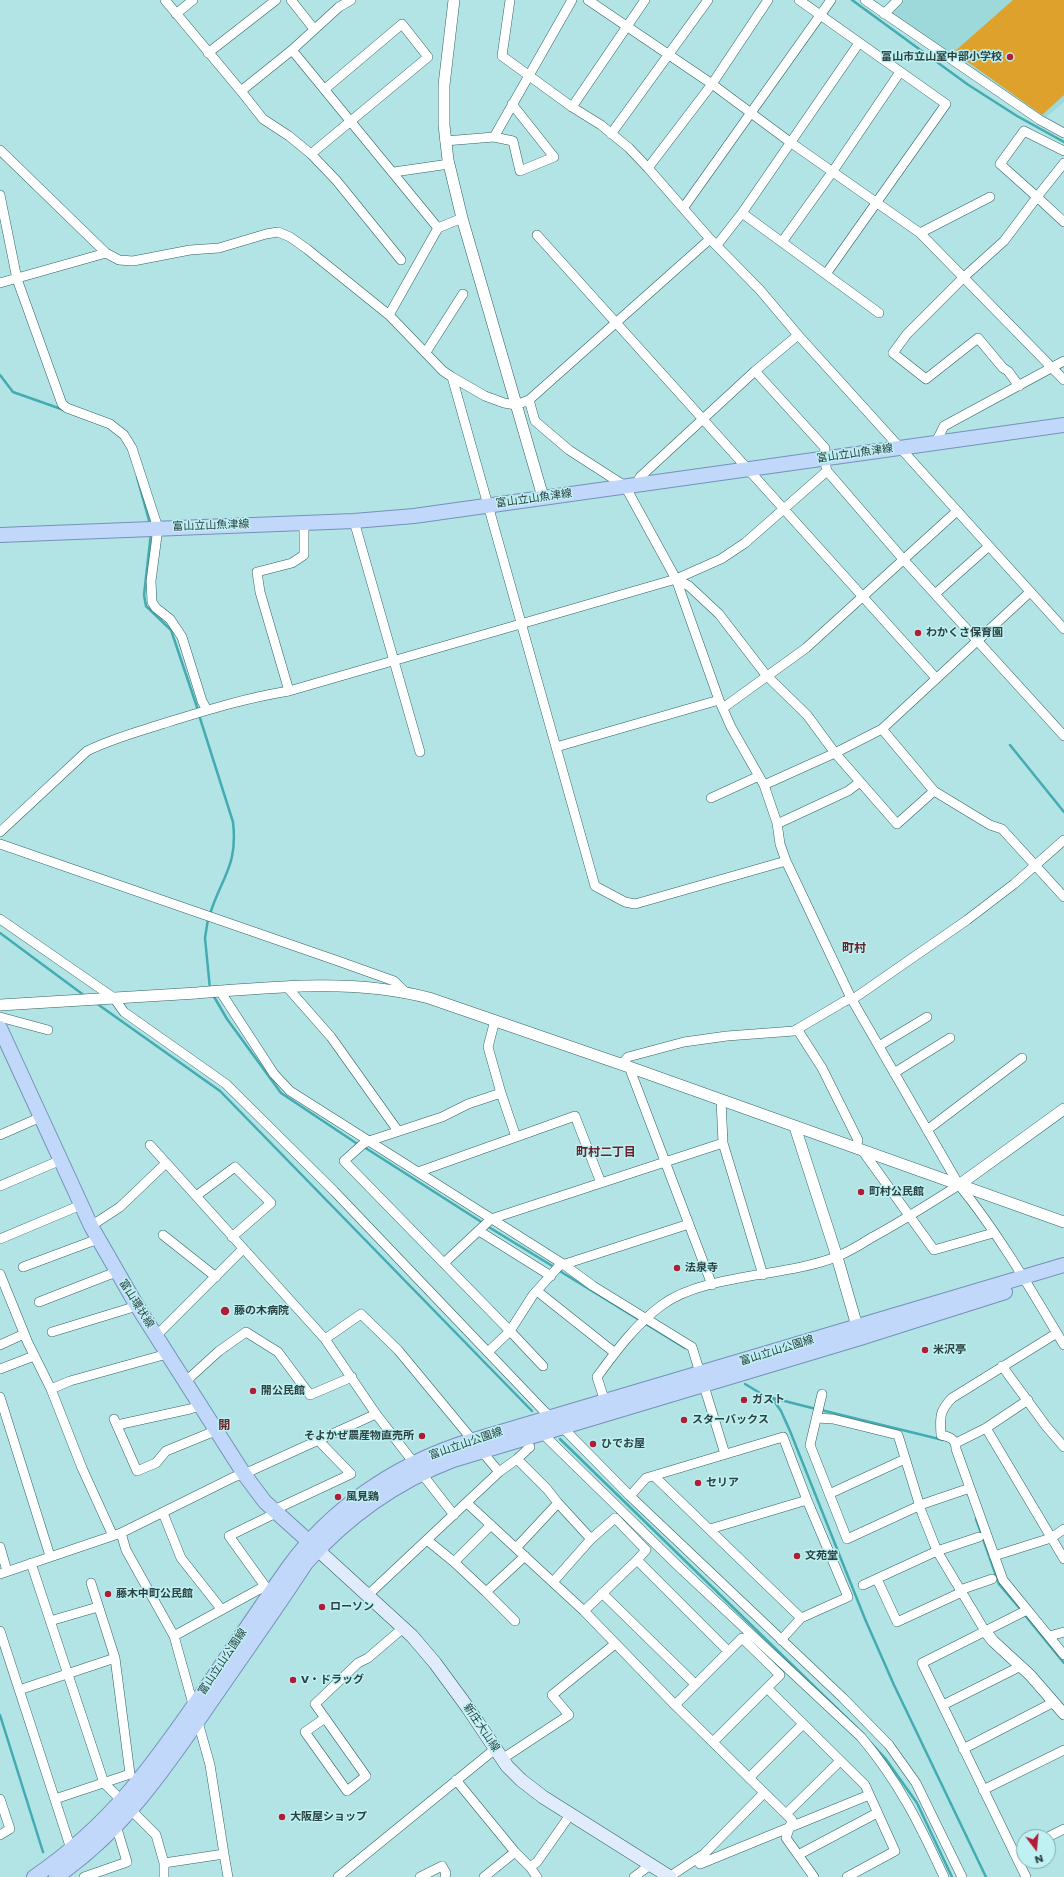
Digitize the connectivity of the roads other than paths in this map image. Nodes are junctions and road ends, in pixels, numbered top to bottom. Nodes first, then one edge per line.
1 (165, 0) edge
2 (193, 0) edge
3 (276, 0) edge
4 (291, 0) edge
5 (351, 0) edge
6 (454, 0) edge
7 (510, 0) edge
8 (572, 0) edge
9 (588, 0) edge
10 (645, 0) edge
11 (708, 0) edge
12 (768, 0) edge
13 (799, 0) edge
14 (831, 0) edge
15 (866, 0) edge
16 (898, 0) edge
17 (176, 14) junction
18 (884, 14) junction
19 (820, 15) junction
20 (627, 27) junction
21 (314, 29) junction
22 (859, 43) junction
23 (292, 50) junction
24 (208, 53) junction
25 (669, 55) junction
26 (900, 72) junction
27 (528, 75) junction
28 (712, 84) junction
29 (325, 89) junction
30 (241, 91) junction
31 (512, 104) junction
32 (572, 107) junction
33 (752, 114) junction
34 (351, 120) junction
35 (1064, 133) edge
36 (611, 134) junction
37 (494, 137) junction
38 (445, 141) junction
39 (790, 142) junction
40 (0, 150) edge
41 (1064, 151) edge
42 (311, 154) junction
43 (1064, 163) edge
44 (449, 164) junction
45 (648, 168) junction
46 (833, 171) junction
47 (394, 172) junction
48 (1060, 174) edge
49 (0, 195) edge
50 (990, 197) dead end
51 (1037, 197) junction
52 (876, 203) junction
53 (684, 207) junction
54 (742, 213) junction
55 (462, 218) junction
56 (1064, 222) edge
57 (438, 228) junction
58 (920, 233) junction
59 (537, 235) dead end
60 (710, 238) junction
61 (782, 242) junction
62 (717, 246) junction
63 (106, 253) junction
64 (402, 260) dead end
65 (826, 274) junction
66 (964, 277) junction
67 (17, 278) junction
68 (0, 283) edge
69 (463, 294) dead end
70 (879, 312) dead end
71 (389, 315) junction
72 (616, 323) junction
73 (798, 335) junction
74 (426, 352) junction
75 (1064, 361) edge
76 (1052, 368) junction
77 (755, 371) junction
78 (452, 378) junction
79 (1064, 380) edge
80 (1019, 386) junction
81 (529, 400) junction
82 (516, 405) junction
83 (702, 419) junction
84 (1064, 425) edge
85 (936, 442) junction
86 (899, 448) junction
87 (826, 464) junction
88 (748, 469) junction
89 (630, 485) junction
90 (543, 497) junction
91 (487, 506) junction
92 (782, 509) junction
93 (957, 511) junction
94 (354, 521) junction
95 (304, 523) junction
96 (158, 528) junction
97 (0, 535) edge
98 (988, 546) junction
99 (903, 560) junction
100 (676, 579) junction
101 (1030, 592) junction
102 (935, 594) junction
103 (862, 597) junction
104 (522, 625) junction
105 (1064, 628) edge
106 (978, 641) junction
107 (395, 661) junction
108 (766, 675) junction
109 (936, 678) junction
110 (289, 691) junction
111 (721, 704) junction
112 (207, 710) junction
113 (882, 729) junction
114 (1064, 736) edge
115 (556, 747) junction
116 (420, 752) dead end
117 (835, 754) junction
118 (759, 776) junction
119 (860, 782) junction
120 (764, 785) junction
121 (934, 791) junction
122 (711, 798) dead end
123 (777, 824) junction
124 (0, 832) edge
125 (1064, 840) edge
126 (0, 844) edge
127 (786, 861) junction
128 (1036, 866) junction
129 (1064, 897) edge
130 (0, 919) edge
131 (287, 987) junction
132 (220, 991) junction
133 (405, 992) junction
134 (114, 998) junction
135 (851, 998) junction
136 (0, 1005) edge
137 (0, 1017) edge
138 (927, 1017) dead end
139 (495, 1020) junction
140 (797, 1029) junction
141 (48, 1030) dead end
142 (2, 1035) edge
143 (950, 1038) dead end
144 (879, 1046) junction
145 (1022, 1058) dead end
146 (627, 1066) junction
147 (894, 1073) junction
148 (501, 1093) junction
149 (721, 1100) junction
150 (1064, 1110) edge
151 (41, 1117) junction
152 (794, 1127) junction
153 (927, 1130) junction
154 (398, 1131) junction
155 (0, 1135) edge
156 (516, 1137) junction
157 (369, 1141) junction
158 (723, 1143) junction
159 (150, 1145) dead end
160 (859, 1149) junction
161 (61, 1160) junction
162 (665, 1162) junction
163 (166, 1163) junction
164 (418, 1172) junction
165 (601, 1183) junction
166 (959, 1185) junction
167 (0, 1186) edge
168 (196, 1196) junction
169 (82, 1205) junction
170 (908, 1216) junction
171 (491, 1219) junction
172 (1064, 1222) edge
173 (689, 1224) junction
174 (91, 1226) junction
175 (479, 1231) junction
176 (993, 1233) junction
177 (163, 1235) dead end
178 (232, 1237) junction
179 (0, 1239) edge
180 (98, 1239) junction
181 (243, 1249) junction
182 (837, 1257) junction
183 (444, 1263) junction
184 (563, 1264) junction
185 (1064, 1265) edge
186 (23, 1267) dead end
187 (116, 1272) junction
188 (0, 1274) edge
189 (1064, 1274) edge
190 (763, 1275) junction
191 (551, 1276) junction
192 (216, 1277) junction
193 (1026, 1280) junction
194 (712, 1284) junction
195 (537, 1291) junction
196 (39, 1302) dead end
197 (137, 1306) junction
198 (647, 1318) junction
199 (510, 1331) junction
200 (52, 1332) dead end
201 (859, 1332) junction
202 (1057, 1333) junction
203 (24, 1334) junction
204 (156, 1336) junction
205 (325, 1339) junction
206 (1064, 1344) edge
207 (0, 1345) edge
208 (488, 1352) junction
209 (615, 1353) junction
210 (167, 1354) junction
211 (34, 1356) junction
212 (543, 1366) dead end
213 (1002, 1366) junction
214 (0, 1369) edge
215 (352, 1377) junction
216 (703, 1379) junction
217 (185, 1382) junction
218 (51, 1389) junction
219 (822, 1394) dead end
220 (0, 1397) edge
221 (1028, 1400) junction
222 (199, 1406) junction
223 (606, 1407) junction
224 (376, 1414) junction
225 (551, 1417) junction
226 (817, 1418) junction
227 (562, 1426) junction
228 (986, 1428) junction
229 (215, 1431) junction
230 (547, 1438) dead end
231 (318, 1440) junction
232 (956, 1443) junction
233 (478, 1445) junction
234 (530, 1447) dead end
235 (1064, 1447) edge
236 (725, 1454) junction
237 (517, 1459) junction
238 (905, 1459) junction
239 (418, 1468) junction
240 (499, 1472) junction
241 (244, 1474) junction
242 (654, 1476) junction
243 (970, 1488) junction
244 (829, 1494) junction
245 (630, 1496) junction
246 (807, 1500) junction
247 (558, 1502) junction
248 (467, 1503) junction
249 (920, 1506) junction
250 (276, 1511) junction
251 (162, 1513) junction
252 (454, 1515) junction
253 (491, 1525) junction
254 (1064, 1528) edge
255 (710, 1529) junction
256 (117, 1535) junction
257 (979, 1537) dead end
258 (1051, 1538) junction
259 (591, 1539) junction
260 (427, 1540) junction
261 (314, 1546) junction
262 (0, 1547) edge
263 (516, 1548) junction
264 (937, 1551) junction
265 (50, 1556) junction
266 (525, 1556) junction
267 (994, 1556) junction
268 (1064, 1559) edge
269 (637, 1560) junction
270 (454, 1562) junction
271 (31, 1563) junction
272 (4, 1573) edge
273 (877, 1579) junction
274 (992, 1579) dead end
275 (553, 1582) junction
276 (91, 1583) dead end
277 (863, 1584) dead end
278 (961, 1591) junction
279 (486, 1592) junction
280 (602, 1593) junction
281 (368, 1595) junction
282 (98, 1607) junction
283 (222, 1610) junction
284 (1027, 1610) junction
285 (584, 1611) junction
286 (801, 1618) junction
287 (50, 1621) junction
288 (515, 1621) dead end
289 (403, 1628) junction
290 (0, 1631) edge
291 (985, 1631) junction
292 (1064, 1632) edge
293 (174, 1636) junction
294 (1049, 1636) junction
295 (781, 1640) junction
296 (615, 1644) junction
297 (728, 1651) junction
298 (1064, 1655) edge
299 (115, 1658) junction
300 (1021, 1666) junction
301 (67, 1673) junction
302 (695, 1684) junction
303 (768, 1689) junction
304 (19, 1690) junction
305 (1054, 1702) junction
306 (675, 1705) junction
307 (943, 1705) junction
308 (193, 1707) junction
309 (1064, 1714) edge
310 (325, 1718) junction
311 (197, 1722) junction
312 (804, 1724) junction
313 (713, 1742) junction
314 (963, 1749) junction
315 (1064, 1750) edge
316 (499, 1754) junction
317 (840, 1761) junction
318 (749, 1778) junction
319 (456, 1780) junction
320 (104, 1783) junction
321 (984, 1790) junction
322 (764, 1793) junction
323 (869, 1795) junction
324 (0, 1799) edge
325 (55, 1799) junction
326 (126, 1806) junction
327 (877, 1813) junction
328 (786, 1814) junction
329 (570, 1815) junction
330 (790, 1827) junction
331 (114, 1828) junction
332 (0, 1835) edge
333 (71, 1849) junction
334 (515, 1852) junction
335 (1014, 1853) joint
336 (224, 1854) junction
337 (798, 1855) junction
338 (696, 1859) junction
339 (164, 1863) junction
340 (74, 1864) junction
341 (650, 1865) junction
342 (530, 1867) junction
343 (34, 1877) edge
344 (56, 1877) edge
345 (79, 1877) edge
346 (84, 1877) edge
347 (164, 1877) edge
348 (228, 1877) edge
349 (338, 1877) edge
350 (420, 1877) edge
351 (445, 1877) edge
352 (484, 1877) edge
353 (537, 1877) edge
354 (634, 1877) edge
355 (670, 1877) edge
356 (814, 1877) edge
357 (847, 1877) edge
358 (944, 1877) edge
359 (962, 1877) edge
360 (1026, 1877) edge

1 - 17 street
2 - 17 street
3 - 24 street
4 - 21 street
5 - 21 street
6 - 38 street
7 - 27 street
8 - 27 street
9 - 20 street
10 - 20 street
11 - 25 street
12 - 28 street
13 - 19 street
14 - 19 street
15 - 18 street
16 - 18 street
17 - 24 street
18 - 35 street
19 - 22 street
19 - 33 street
20 - 25 street
20 - 32 street
21 - 23 street
22 - 26 street
22 - 39 street
23 - 29 street
23 - 30 street
24 - 30 street
25 - 28 street
25 - 36 street
26 - 46 street
26 - 52 street
27 - 31 street
27 - 32 street
28 - 33 street
28 - 45 street
29 - 34 street
29 - 34 street
30 - 42 street
31 - 37 street
31 - 37 street
32 - 36 street
33 - 39 street
33 - 53 street
34 - 42 street
34 - 47 street
36 - 45 street
37 - 38 street
38 - 44 street
39 - 46 street
39 - 54 street
40 - 63 street
41 - 51 street
42 - 64 street
43 - 48 street
44 - 47 street
44 - 55 street
45 - 53 street
46 - 52 street
46 - 61 street
47 - 57 street
48 - 51 street
49 - 67 street
50 - 58 street
51 - 56 street
51 - 66 street
52 - 58 street
52 - 65 street
53 - 60 street
54 - 61 street
54 - 62 street
55 - 57 street
55 - 82 street
57 - 71 street
58 - 66 street
59 - 72 street
60 - 62 street
60 - 72 street
61 - 65 street
62 - 73 street
63 - 67 street
63 - 71 street
65 - 70 street
66 - 76 street
66 - 80 street
67 - 68 street
67 - 96 street
69 - 74 street
71 - 74 street
72 - 81 street
72 - 83 street
73 - 77 street
73 - 86 street
74 - 78 street
75 - 76 street
76 - 79 street
76 - 80 street
77 - 83 street
77 - 87 street
78 - 82 street
78 - 91 street
80 - 85 street
81 - 82 street
81 - 89 street
82 - 90 street
83 - 88 street
83 - 89 street
84 - 85 main road, 富山立山魚津線
85 - 86 main road, 富山立山魚津線
86 - 87 main road, 富山立山魚津線
86 - 93 street
87 - 88 main road, 富山立山魚津線
87 - 92 street
87 - 99 street
88 - 89 main road, 富山立山魚津線
88 - 92 street
89 - 90 main road, 富山立山魚津線
89 - 100 street
90 - 91 main road, 富山立山魚津線
91 - 94 main road, 富山立山魚津線
91 - 104 street
92 - 100 street
92 - 103 street
93 - 98 street
93 - 99 street
94 - 95 main road, 富山立山魚津線
94 - 107 street
95 - 96 main road, 富山立山魚津線
95 - 110 street
96 - 97 main road, 富山立山魚津線
96 - 112 street
98 - 101 street
98 - 102 street
99 - 102 street
99 - 103 street
100 - 104 street
100 - 108 street
100 - 111 street
101 - 105 street
101 - 106 street
102 - 106 street
103 - 108 street
103 - 109 street
104 - 107 street
104 - 115 street
106 - 109 street
106 - 114 street
107 - 110 street
107 - 116 street
108 - 111 street
108 - 117 street
109 - 113 street
110 - 112 street
111 - 115 street
111 - 118 street
112 - 124 street
113 - 117 street
113 - 121 street
115 - 127 street
117 - 119 street
117 - 120 street
118 - 120 street
118 - 122 street
119 - 121 street
119 - 123 street
120 - 123 street
121 - 128 street
123 - 127 street
125 - 128 street
126 - 133 street
127 - 135 street
128 - 129 street
128 - 135 street
130 - 134 street
131 - 132 street
131 - 133 street
131 - 154 street
132 - 134 street
132 - 157 street
133 - 139 street
134 - 136 street
134 - 208 street
135 - 140 street
135 - 144 street
137 - 141 street
138 - 144 street
139 - 146 street
139 - 148 street
140 - 146 street
140 - 160 street
142 - 151 main road, 富山環状線
143 - 147 street
144 - 147 street
145 - 153 street
146 - 149 street
146 - 162 street
147 - 153 street
148 - 154 street
148 - 156 street
149 - 152 street
149 - 158 street
150 - 166 street
151 - 155 street
151 - 161 main road, 富山環状線
152 - 160 street
152 - 182 street
153 - 166 street
154 - 157 street
156 - 164 street
156 - 165 street
157 - 164 street
157 - 183 street
158 - 162 street
158 - 190 street
159 - 163 street
160 - 166 street
160 - 170 street
161 - 167 street
161 - 169 main road, 富山環状線
162 - 165 street
162 - 173 street
163 - 168 street
163 - 174 street
164 - 171 street
165 - 171 street
166 - 170 street
166 - 172 street
166 - 176 street
168 - 178 street
168 - 178 street
169 - 174 main road, 富山環状線
169 - 179 street
170 - 176 street
170 - 182 street
171 - 175 street
171 - 184 street
173 - 184 street
173 - 194 street
174 - 180 main road, 富山環状線
175 - 183 street
175 - 191 street
176 - 193 street
177 - 192 street
178 - 181 street
180 - 186 street
180 - 187 main road, 富山環状線
181 - 192 street
181 - 205 street
182 - 190 street
182 - 201 street
183 - 199 street
184 - 191 street
184 - 198 street
185 - 193 main road, 富山立山公園線
187 - 196 street
187 - 197 main road, 富山環状線
188 - 203 street
189 - 193 main road, 富山立山公園線
190 - 194 street
191 - 195 street
192 - 204 street
193 - 201 main road, 富山立山公園線
193 - 202 street
194 - 198 street
195 - 199 street
195 - 209 street
197 - 200 street
197 - 204 main road, 富山環状線
198 - 209 street
198 - 216 street
199 - 208 street
199 - 212 street
201 - 216 main road, 富山立山公園線
202 - 206 street
202 - 213 street
203 - 207 street
203 - 211 street
204 - 210 main road, 富山環状線
205 - 215 street
205 - 233 street
208 - 225 street
209 - 223 street
210 - 217 main road, 富山環状線
210 - 218 street
211 - 214 street
211 - 218 street
213 - 221 street
213 - 232 street
215 - 217 street
215 - 224 street
216 - 223 main road, 富山立山公園線
216 - 236 street
217 - 222 main road, 富山環状線
218 - 256 street
219 - 226 street
220 - 265 street
221 - 228 street
221 - 235 street
222 - 229 main road, 富山環状線
222 - 229 street
223 - 225 main road, 富山立山公園線
223 - 227 main road, 富山立山公園線
224 - 231 street
224 - 239 street
225 - 227 street
225 - 233 main road, 富山立山公園線
226 - 238 street
226 - 244 street
227 - 233 main road, 富山立山公園線
227 - 245 street
228 - 232 street
228 - 258 street
229 - 241 main road, 富山環状線
230 - 358 street
231 - 241 street
231 - 250 street
232 - 243 street
233 - 239 main road, 富山立山公園線
233 - 240 street
234 - 237 street
236 - 242 street
236 - 246 street
237 - 240 street
237 - 247 street
238 - 244 street
238 - 249 street
239 - 252 street
239 - 261 main road, 富山立山公園線
240 - 248 street
241 - 250 main road, 富山環状線
241 - 251 street
242 - 245 street
242 - 255 street
243 - 249 street
243 - 267 street
244 - 249 street
245 - 295 street
246 - 255 street
246 - 286 street
247 - 259 street
247 - 263 street
248 - 252 street
248 - 253 street
249 - 264 street
250 - 261 main road, 富山環状線
250 - 283 street
251 - 256 street
251 - 283 street
252 - 260 street
253 - 263 street
253 - 270 street
254 - 258 street
255 - 286 street
256 - 265 street
256 - 293 street
257 - 264 street
258 - 267 street
258 - 268 street
259 - 269 street
259 - 275 street
260 - 270 street
260 - 281 street
261 - 281 main road, 新庄大山線
261 - 308 main road, 富山立山公園線
261 - 311 main road, 富山立山公園線
262 - 272 street
263 - 266 street
264 - 273 street
264 - 278 street
265 - 271 street
266 - 275 street
266 - 279 street
267 - 284 street
269 - 280 street
269 - 297 street
270 - 279 street
271 - 272 street
271 - 287 street
273 - 277 street
273 - 278 street
274 - 278 street
275 - 285 street
276 - 282 street
278 - 291 street
279 - 288 street
280 - 285 street
280 - 302 street
281 - 289 main road, 新庄大山線
282 - 287 street
282 - 299 street
283 - 293 street
284 - 291 street
284 - 294 street
285 - 296 street
286 - 295 street
287 - 301 street
289 - 310 street
289 - 316 main road, 新庄大山線
290 - 304 street
291 - 300 street
291 - 307 street
292 - 294 street
293 - 308 street
294 - 298 street
295 - 359 street
296 - 306 street
296 - 316 street
297 - 302 street
297 - 303 street
299 - 301 street
299 - 320 street
300 - 305 street
300 - 307 street
301 - 304 street
301 - 320 street
302 - 306 street
303 - 312 street
303 - 313 street
304 - 325 street
305 - 309 street
305 - 314 street
306 - 313 street
307 - 314 street
308 - 311 street
308 - 326 main road, 富山立山公園線
310 - 310 street
311 - 326 main road, 富山立山公園線
311 - 336 street
312 - 317 street
312 - 318 street
313 - 318 street
314 - 321 street
315 - 321 street
316 - 319 street
316 - 329 main road, 新庄大山線
317 - 323 street
317 - 328 street
318 - 322 street
319 - 334 street
319 - 349 street
320 - 325 street
320 - 326 street
321 - 335 street
322 - 328 street
322 - 338 street
323 - 327 street
323 - 330 street
324 - 332 street
325 - 333 street
326 - 331 main road, 富山立山公園線
326 - 333 main road, 富山立山公園線
326 - 339 street
327 - 337 street
327 - 357 street
328 - 330 street
329 - 341 main road, 新庄大山線
329 - 342 street
330 - 337 street
330 - 338 street
331 - 340 main road, 富山立山公園線
331 - 346 street
333 - 343 main road, 富山立山公園線
334 - 342 street
334 - 352 street
335 - 360 street
336 - 339 street
336 - 348 street
337 - 356 street
338 - 355 street
339 - 347 street
340 - 344 main road, 富山立山公園線
340 - 345 street
341 - 354 street
341 - 355 main road, 新庄大山線
342 - 353 street
350 - 351 street

